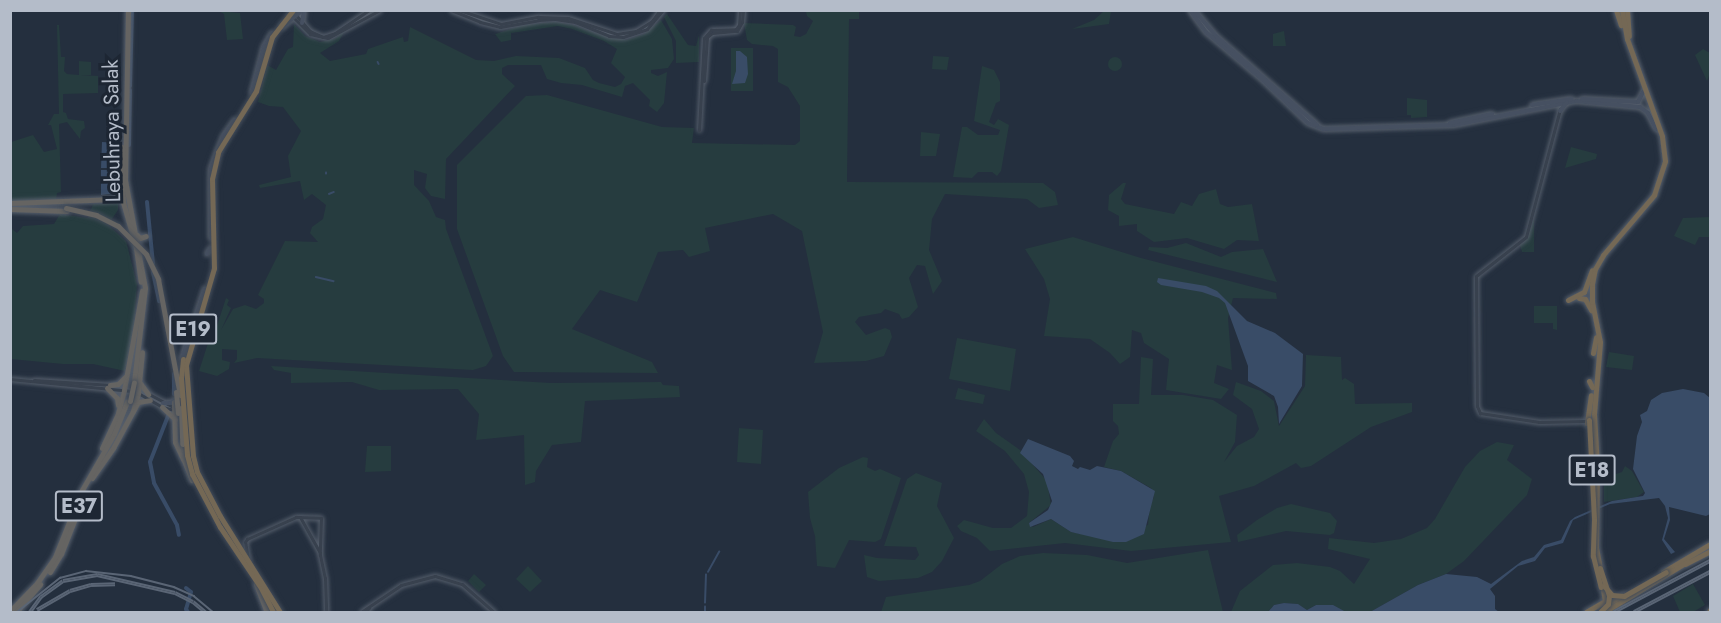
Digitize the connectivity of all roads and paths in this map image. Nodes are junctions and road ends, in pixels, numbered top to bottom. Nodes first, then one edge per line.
1 (127, 10) edge
2 (369, 10) edge
3 (380, 10) edge
4 (451, 10) edge
5 (459, 10) edge
6 (662, 10) edge
7 (741, 10) edge
8 (1192, 10) edge
9 (1619, 10) edge
10 (1627, 10) edge
11 (294, 13) edge
12 (301, 24) junction
13 (623, 35) junction
14 (1634, 59) junction
15 (1643, 92) junction
16 (1560, 101) junction
17 (1570, 101) junction
18 (1553, 104) junction
19 (1559, 112) junction
20 (1300, 116) junction
21 (1657, 121) junction
22 (1308, 123) junction
23 (1363, 128) junction
24 (1656, 129) junction
25 (700, 130) dead end
26 (1668, 154) dead end
27 (1542, 178) junction
28 (1538, 188) junction
29 (122, 194) junction
30 (74, 201) junction
31 (10, 206) edge
32 (124, 208) junction
33 (135, 231) junction
34 (146, 236) dead end
35 (212, 248) junction
36 (207, 254) dead end
37 (1590, 276) junction
38 (143, 289) junction
39 (1591, 310) junction
40 (1596, 337) junction
41 (1593, 353) dead end
42 (127, 370) junction
43 (140, 375) junction
44 (10, 379) edge
45 (1589, 381) dead end
46 (109, 386) junction
47 (1592, 387) junction
48 (124, 388) junction
49 (139, 391) junction
50 (149, 397) junction
51 (1593, 397) junction
52 (163, 405) junction
53 (174, 406) junction
54 (185, 409) junction
55 (133, 411) junction
56 (118, 413) junction
57 (174, 418) junction
58 (1588, 421) junction
59 (181, 444) junction
60 (183, 459) junction
61 (1589, 466) junction
62 (90, 478) junction
63 (196, 480) junction
64 (1593, 480) junction
65 (1594, 503) junction
66 (1594, 516) junction
67 (299, 517) junction
68 (1597, 539) junction
69 (1710, 546) edge
70 (320, 555) junction
71 (245, 556) junction
72 (1691, 560) junction
73 (1683, 564) junction
74 (1627, 592) junction
75 (370, 607) junction
76 (10, 611) edge
77 (1597, 611) edge
78 (16, 612) edge
79 (272, 612) edge
80 (326, 612) edge
81 (363, 612) edge
82 (371, 612) edge
83 (494, 612) edge
84 (1586, 612) edge

1 - 29 highway, Lebuhraya Salak / E37
1 - 33 highway, Lebuhraya Salak / E37
2 - 12 street
3 - 12 street
4 - 13 street
5 - 13 street
6 - 13 street
7 - 25 street
8 - 20 main road
8 - 23 main road
9 - 14 highway, E18
9 - 15 highway, E18
10 - 14 highway
11 - 12 main road
11 - 12 main road
11 - 12 street
11 - 35 main road
11 - 54 main road
11 - 79 highway, E19, bridge
14 - 21 highway, E18
15 - 16 main road
15 - 24 highway, E18
16 - 17 main road
16 - 18 main road
16 - 19 street
16 - 23 main road
17 - 19 main road
17 - 24 main road
18 - 19 main road
18 - 23 main road
19 - 27 street
20 - 22 main road
20 - 22 main road
21 - 26 highway
21 - 51 highway, E18
22 - 23 main road
24 - 37 highway, E18
27 - 28 street
27 - 28 street
28 - 58 street
29 - 30 highway
29 - 32 highway, Lebuhraya Salak / E37
30 - 31 highway
30 - 32 highway
31 - 59 highway, bridge
32 - 38 highway, Lebuhraya Salak / E37
33 - 34 highway
33 - 38 highway, Lebuhraya Salak / E37
35 - 36 main road
35 - 53 main road
37 - 39 highway, E18
37 - 39 highway
38 - 42 highway
38 - 43 highway
38 - 62 highway, Lebuhraya Salak / E37, bridge
39 - 40 highway, E18
40 - 41 highway
40 - 47 highway, E18
42 - 46 highway
42 - 48 highway
43 - 49 highway
43 - 50 highway
44 - 46 street
45 - 47 highway
46 - 48 street
46 - 56 highway
47 - 51 highway, E18
48 - 49 street
48 - 56 highway
49 - 50 street
49 - 55 highway
50 - 52 street
50 - 55 highway
51 - 58 highway, E18
51 - 61 highway
51 - 65 highway, E18
52 - 53 main road
52 - 53 street
52 - 57 highway
53 - 54 street
53 - 57 highway
54 - 63 main road
55 - 62 highway
56 - 62 highway
57 - 60 highway
58 - 61 highway
58 - 66 highway, E18, bridge
59 - 60 highway
59 - 63 highway
60 - 79 highway
61 - 64 highway
61 - 64 highway
62 - 76 highway, Lebuhraya Salak / E37
62 - 78 highway, Lebuhraya Salak / E37
63 - 71 highway
64 - 65 highway
65 - 66 highway, E18, bridge
66 - 68 highway, E18
66 - 72 highway, bridge
66 - 77 highway, bridge
67 - 70 street
67 - 70 street
67 - 71 street
68 - 74 highway
68 - 77 highway, bridge
69 - 72 highway
69 - 73 highway
69 - 74 highway
70 - 80 street
71 - 79 highway
72 - 73 highway
73 - 77 highway
74 - 77 highway
75 - 81 street
75 - 82 street
75 - 83 street
77 - 84 highway

